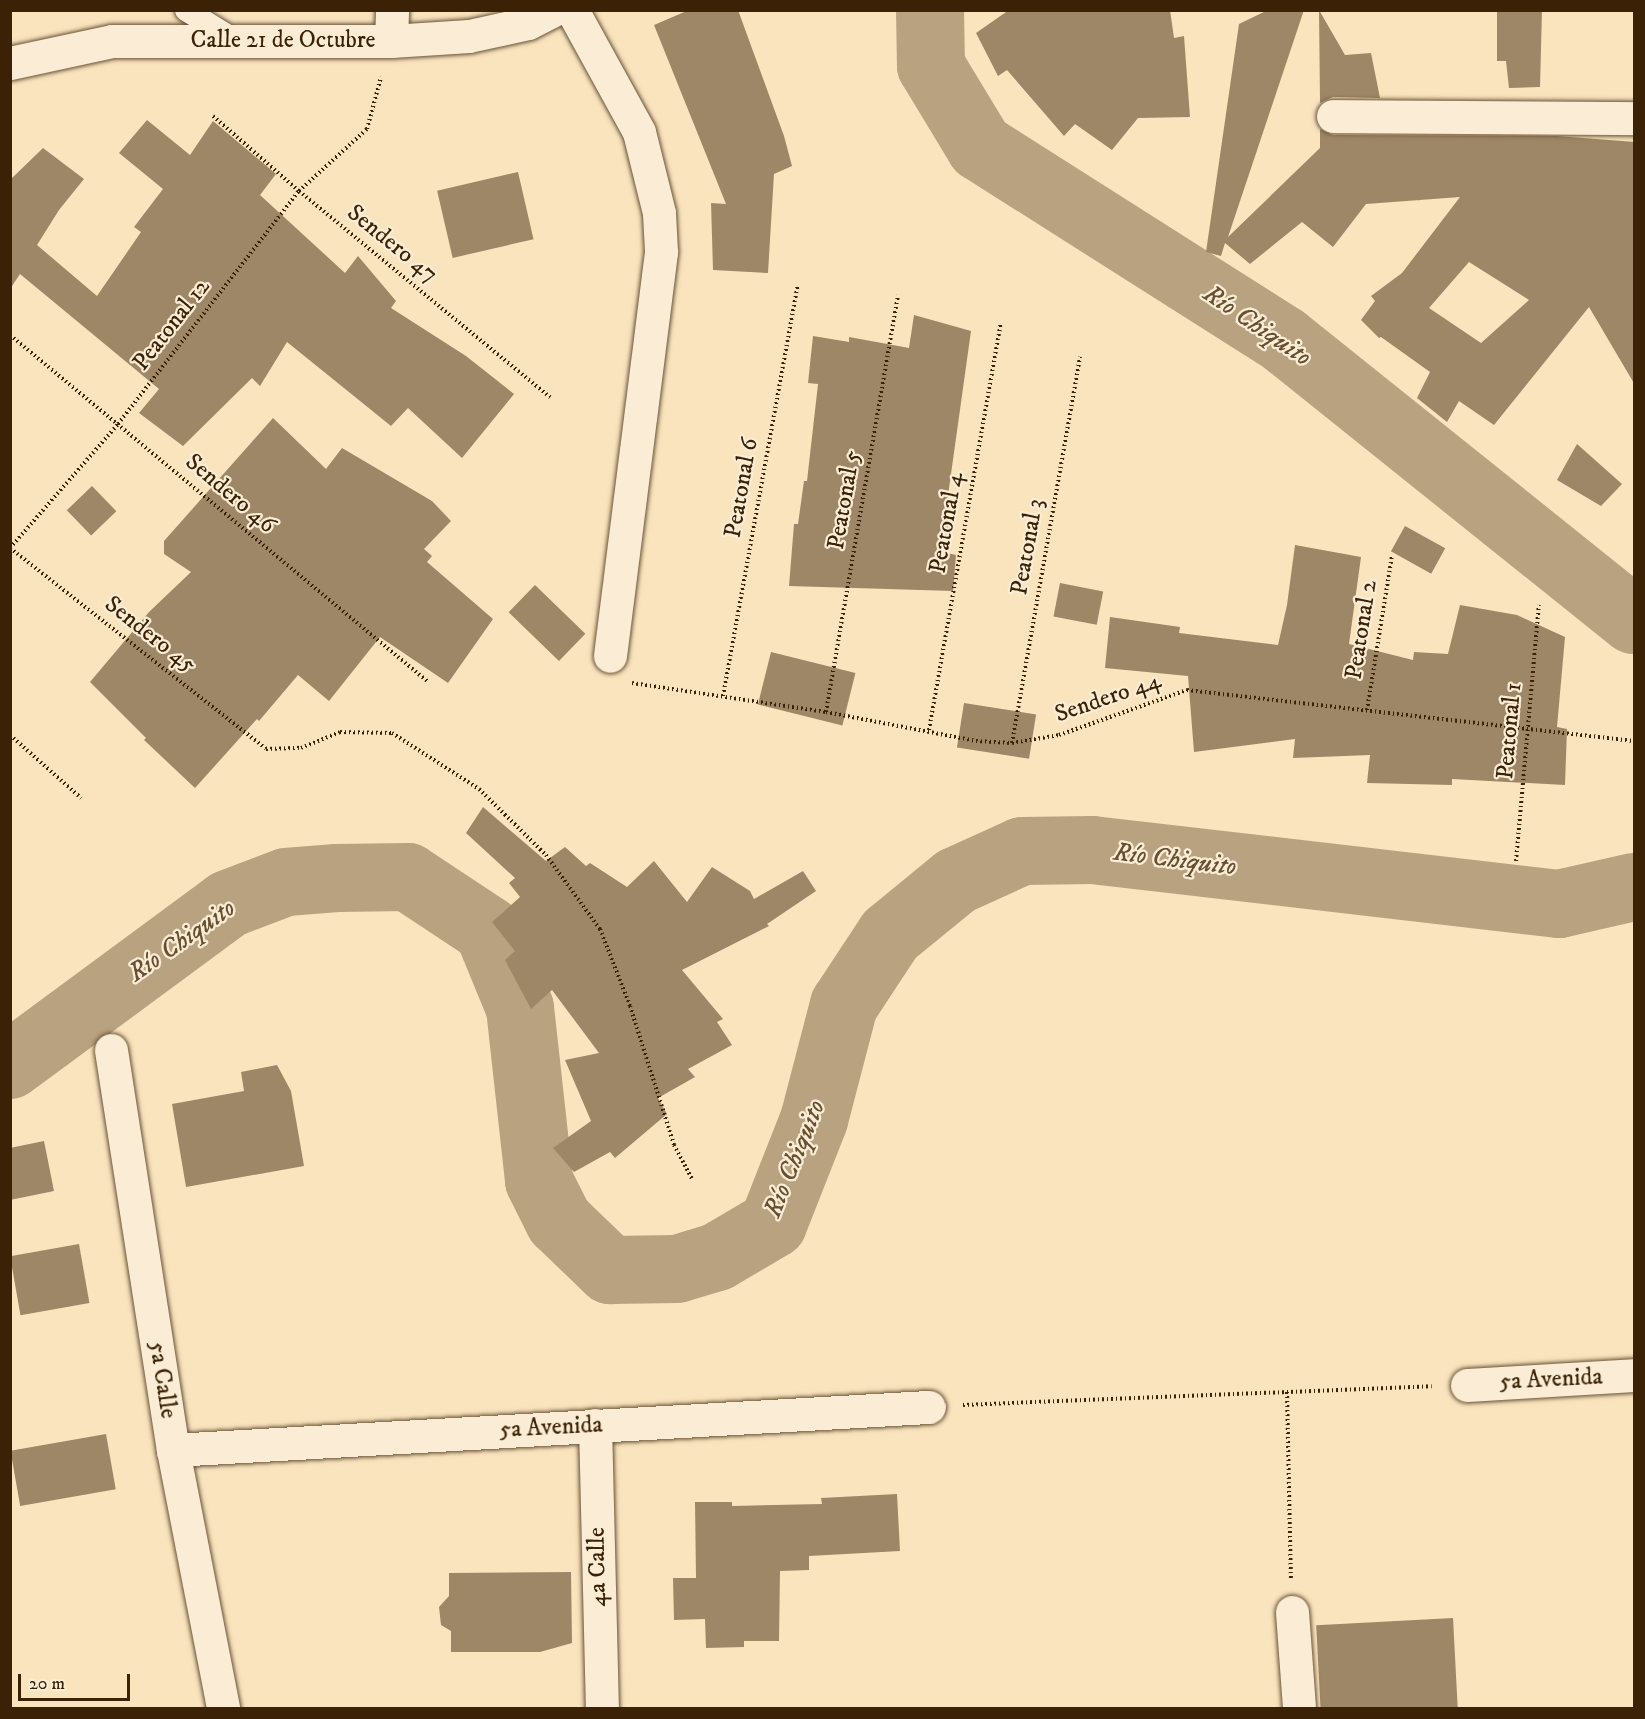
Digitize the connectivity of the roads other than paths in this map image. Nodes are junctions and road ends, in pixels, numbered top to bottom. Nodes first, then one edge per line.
1 (186, 10) edge
2 (553, 10) edge
3 (572, 10) edge
4 (391, 26) edge
5 (239, 42) junction
6 (10, 63) edge
7 (1333, 116) dead end
8 (1635, 118) edge
9 (610, 656) road end
10 (111, 1050) dead end
11 (1635, 1375) edge
12 (1467, 1385) road end
13 (929, 1407) road end
14 (594, 1425) junction
15 (173, 1450) junction
16 (1292, 1612) road end
17 (223, 1708) edge
18 (602, 1708) edge
19 (1299, 1708) edge

1 - 5 lane
2 - 4 street, Calle 21 de Octubre
3 - 9 street
4 - 5 street, Calle 21 de Octubre
5 - 6 street, Calle 21 de Octubre
7 - 8 street
10 - 15 street, 5a Calle
11 - 12 street, 5a Avenida
13 - 14 street, 5a Avenida
14 - 15 street, 5a Avenida
14 - 18 street, 4a Calle
15 - 17 street, 5a Calle
16 - 19 street

